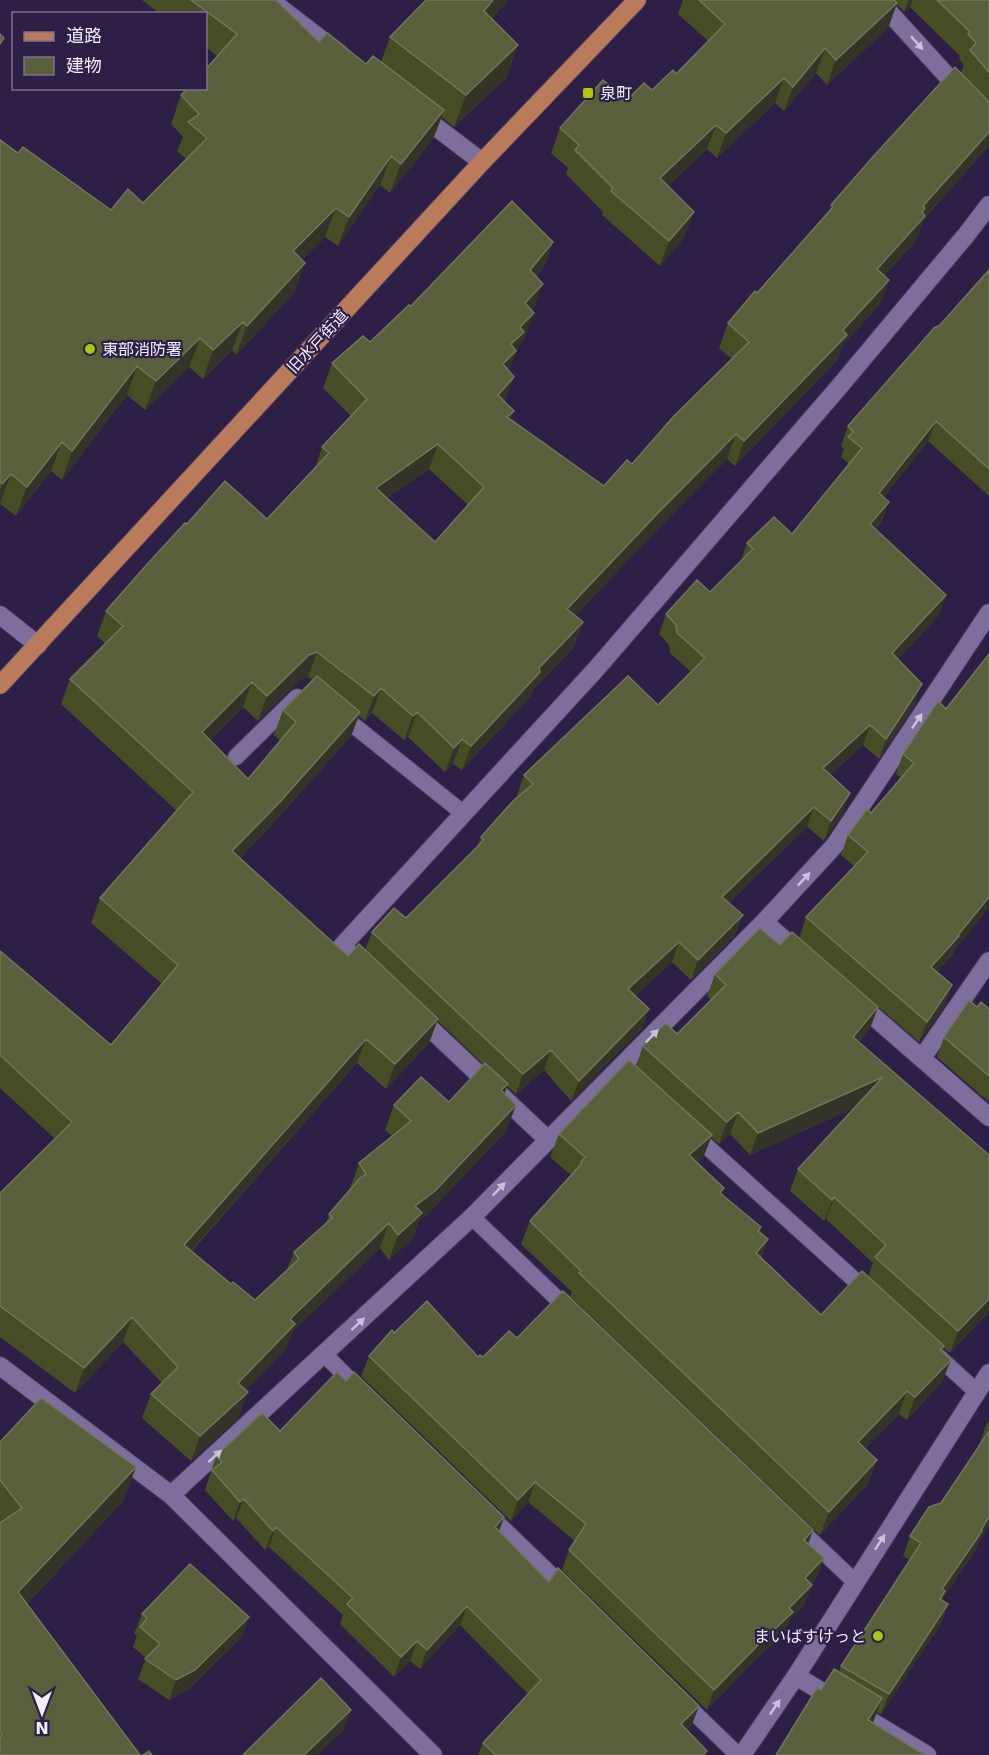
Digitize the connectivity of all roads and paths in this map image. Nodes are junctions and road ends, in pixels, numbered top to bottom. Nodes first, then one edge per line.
1 (270, 0) edge
2 (637, 0) edge
3 (878, 0) edge
4 (353, 63) edge
5 (408, 106) edge
6 (989, 122) edge
7 (482, 162) junction
8 (989, 205) edge
9 (989, 613) edge
10 (0, 615) edge
11 (38, 645) junction
12 (0, 685) edge
13 (236, 757) dead end
14 (463, 813) junction
15 (764, 922) junction
16 (989, 961) edge
17 (816, 967) edge
18 (376, 978) edge
19 (843, 990) edge
20 (402, 1002) edge
21 (922, 1058) junction
22 (989, 1117) edge
23 (681, 1123) edge
24 (547, 1139) junction
25 (472, 1217) junction
26 (882, 1305) edge
27 (582, 1323) edge
28 (916, 1337) edge
29 (325, 1355) junction
30 (0, 1366) edge
31 (989, 1373) edge
32 (977, 1392) junction
33 (376, 1405) edge
34 (171, 1495) junction
35 (471, 1497) edge
36 (778, 1509) edge
37 (855, 1582) junction
38 (583, 1605) edge
39 (796, 1676) junction
40 (669, 1688) edge
41 (433, 1755) edge
42 (740, 1755) edge
43 (927, 1755) edge

1 - 4 street
2 - 7 main road, 旧水戸街道
3 -> 6 street
5 - 7 street
7 - 11 main road, 旧水戸街道
8 - 14 street
15 -> 9 street
10 - 11 street
11 - 12 main road, 旧水戸街道
13 - 14 lane
14 - 18 street
15 - 17 street
24 -> 15 street
16 - 21 street
19 - 21 street
20 - 24 street
21 - 22 street
23 - 26 lane
25 -> 24 street
25 - 27 lane
29 -> 25 street
28 - 32 lane
29 - 33 lane
34 -> 29 street
30 - 34 street
31 - 32 street
37 -> 32 street
34 - 41 street
35 - 38 lane
36 - 37 lane
37 - 39 street
42 -> 39 street
39 - 43 street
40 - 42 lane

